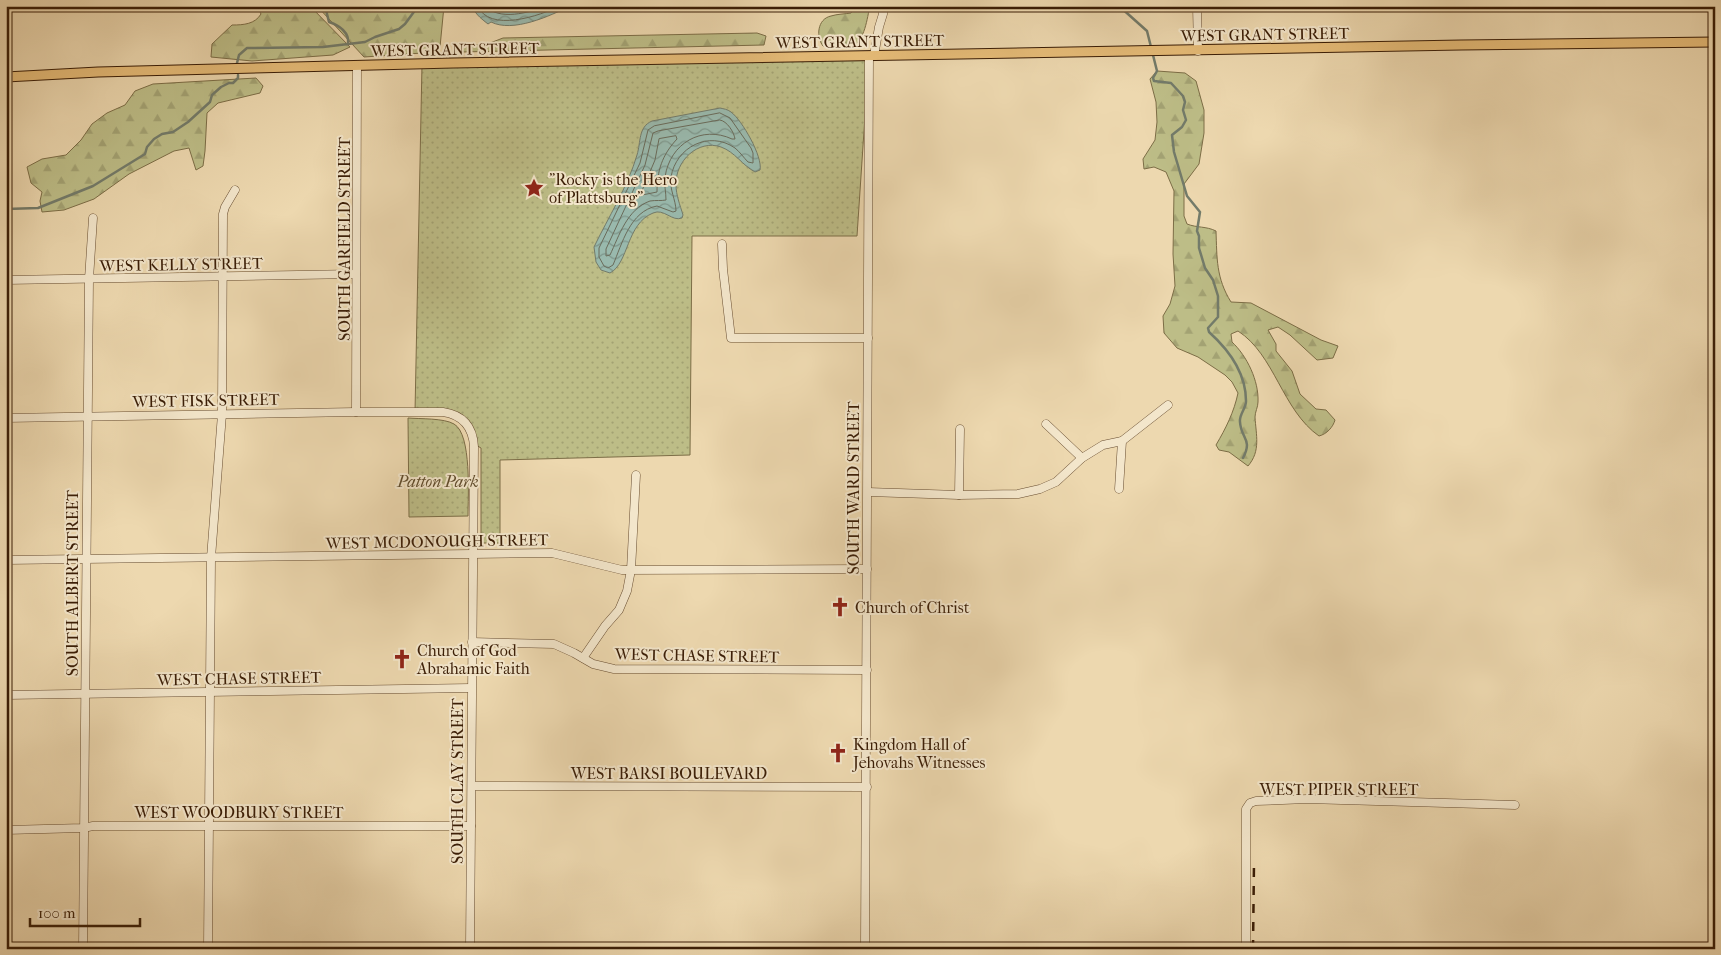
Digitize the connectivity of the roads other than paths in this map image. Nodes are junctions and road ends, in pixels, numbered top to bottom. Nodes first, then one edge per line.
1 (883, 6) edge
2 (1197, 6) edge
3 (1715, 42) edge
4 (1198, 51) junction
5 (871, 56) junction
6 (357, 66) junction
7 (6, 77) edge
8 (234, 190) dead end
9 (93, 218) dead end
10 (722, 244) dead end
11 (356, 274) junction
12 (224, 277) junction
13 (89, 279) junction
14 (6, 280) edge
15 (868, 338) junction
16 (1168, 405) dead end
17 (356, 412) junction
18 (421, 412) joint
19 (222, 414) junction
20 (88, 416) junction
21 (6, 418) edge
22 (1046, 424) dead end
23 (960, 429) dead end
24 (1122, 442) junction
25 (1082, 458) junction
26 (636, 475) dead end
27 (1119, 489) dead end
28 (868, 492) junction
29 (959, 494) junction
30 (474, 554) junction
31 (211, 558) junction
32 (6, 560) edge
33 (86, 560) junction
34 (867, 569) junction
35 (631, 570) junction
36 (472, 642) junction
37 (583, 658) junction
38 (867, 670) junction
39 (471, 688) junction
40 (210, 692) junction
41 (85, 694) junction
42 (6, 695) edge
43 (472, 786) junction
44 (867, 787) junction
45 (1515, 805) dead end
46 (210, 826) junction
47 (472, 826) junction
48 (83, 828) junction
49 (6, 830) edge
50 (83, 949) edge
51 (208, 949) edge
52 (470, 949) edge
53 (865, 949) edge
54 (1246, 949) edge

1 - 5 street, SOUTH WARD STREET
2 - 4 street
3 - 4 main road, WEST GRANT STREET
4 - 5 main road, WEST GRANT STREET
5 - 6 main road, WEST GRANT STREET
5 - 15 street, SOUTH WARD STREET
6 - 7 main road, WEST GRANT STREET
6 - 11 street, SOUTH GARFIELD STREET
8 - 12 street
9 - 13 street, SOUTH ALBERT STREET
10 - 15 street
11 - 12 street, WEST KELLY STREET
11 - 17 street, SOUTH GARFIELD STREET
12 - 13 street, WEST KELLY STREET
12 - 19 street
13 - 14 street, WEST KELLY STREET
13 - 20 street, SOUTH ALBERT STREET
15 - 28 street, SOUTH WARD STREET
16 - 24 street
17 - 18 street, WEST FISK STREET
17 - 19 street, WEST FISK STREET
18 - 30 street, SOUTH CLAY STREET
19 - 20 street, WEST FISK STREET
19 - 31 street
20 - 21 street, WEST FISK STREET
20 - 33 street, SOUTH ALBERT STREET
22 - 25 street
23 - 29 street
24 - 25 street
24 - 27 street
25 - 29 street
26 - 35 street
28 - 29 street
28 - 34 street, SOUTH WARD STREET
30 - 31 street, WEST MCDONOUGH STREET
30 - 35 street, WEST MCDONOUGH STREET
30 - 36 street, SOUTH CLAY STREET
31 - 33 street, WEST MCDONOUGH STREET
31 - 40 street
32 - 33 street, WEST MCDONOUGH STREET
33 - 41 street, SOUTH ALBERT STREET
34 - 35 street, WEST MCDONOUGH STREET
34 - 38 street, SOUTH WARD STREET
35 - 37 street
36 - 37 street, WEST CHASE STREET
36 - 39 street, SOUTH CLAY STREET
37 - 38 street, WEST CHASE STREET
38 - 44 street, SOUTH WARD STREET
39 - 40 street, WEST CHASE STREET
39 - 43 street, SOUTH CLAY STREET
40 - 41 street, WEST CHASE STREET
40 - 46 street
41 - 42 street, WEST CHASE STREET
41 - 48 street, SOUTH ALBERT STREET
43 - 44 street, WEST BARSI BOULEVARD
43 - 47 street, SOUTH CLAY STREET
44 - 53 street, SOUTH WARD STREET
45 - 54 street, WEST PIPER STREET
46 - 47 street, WEST WOODBURY STREET
46 - 48 street, WEST WOODBURY STREET
46 - 51 street
47 - 52 street, SOUTH CLAY STREET
48 - 49 street, WEST WOODBURY STREET
48 - 50 street, SOUTH ALBERT STREET

